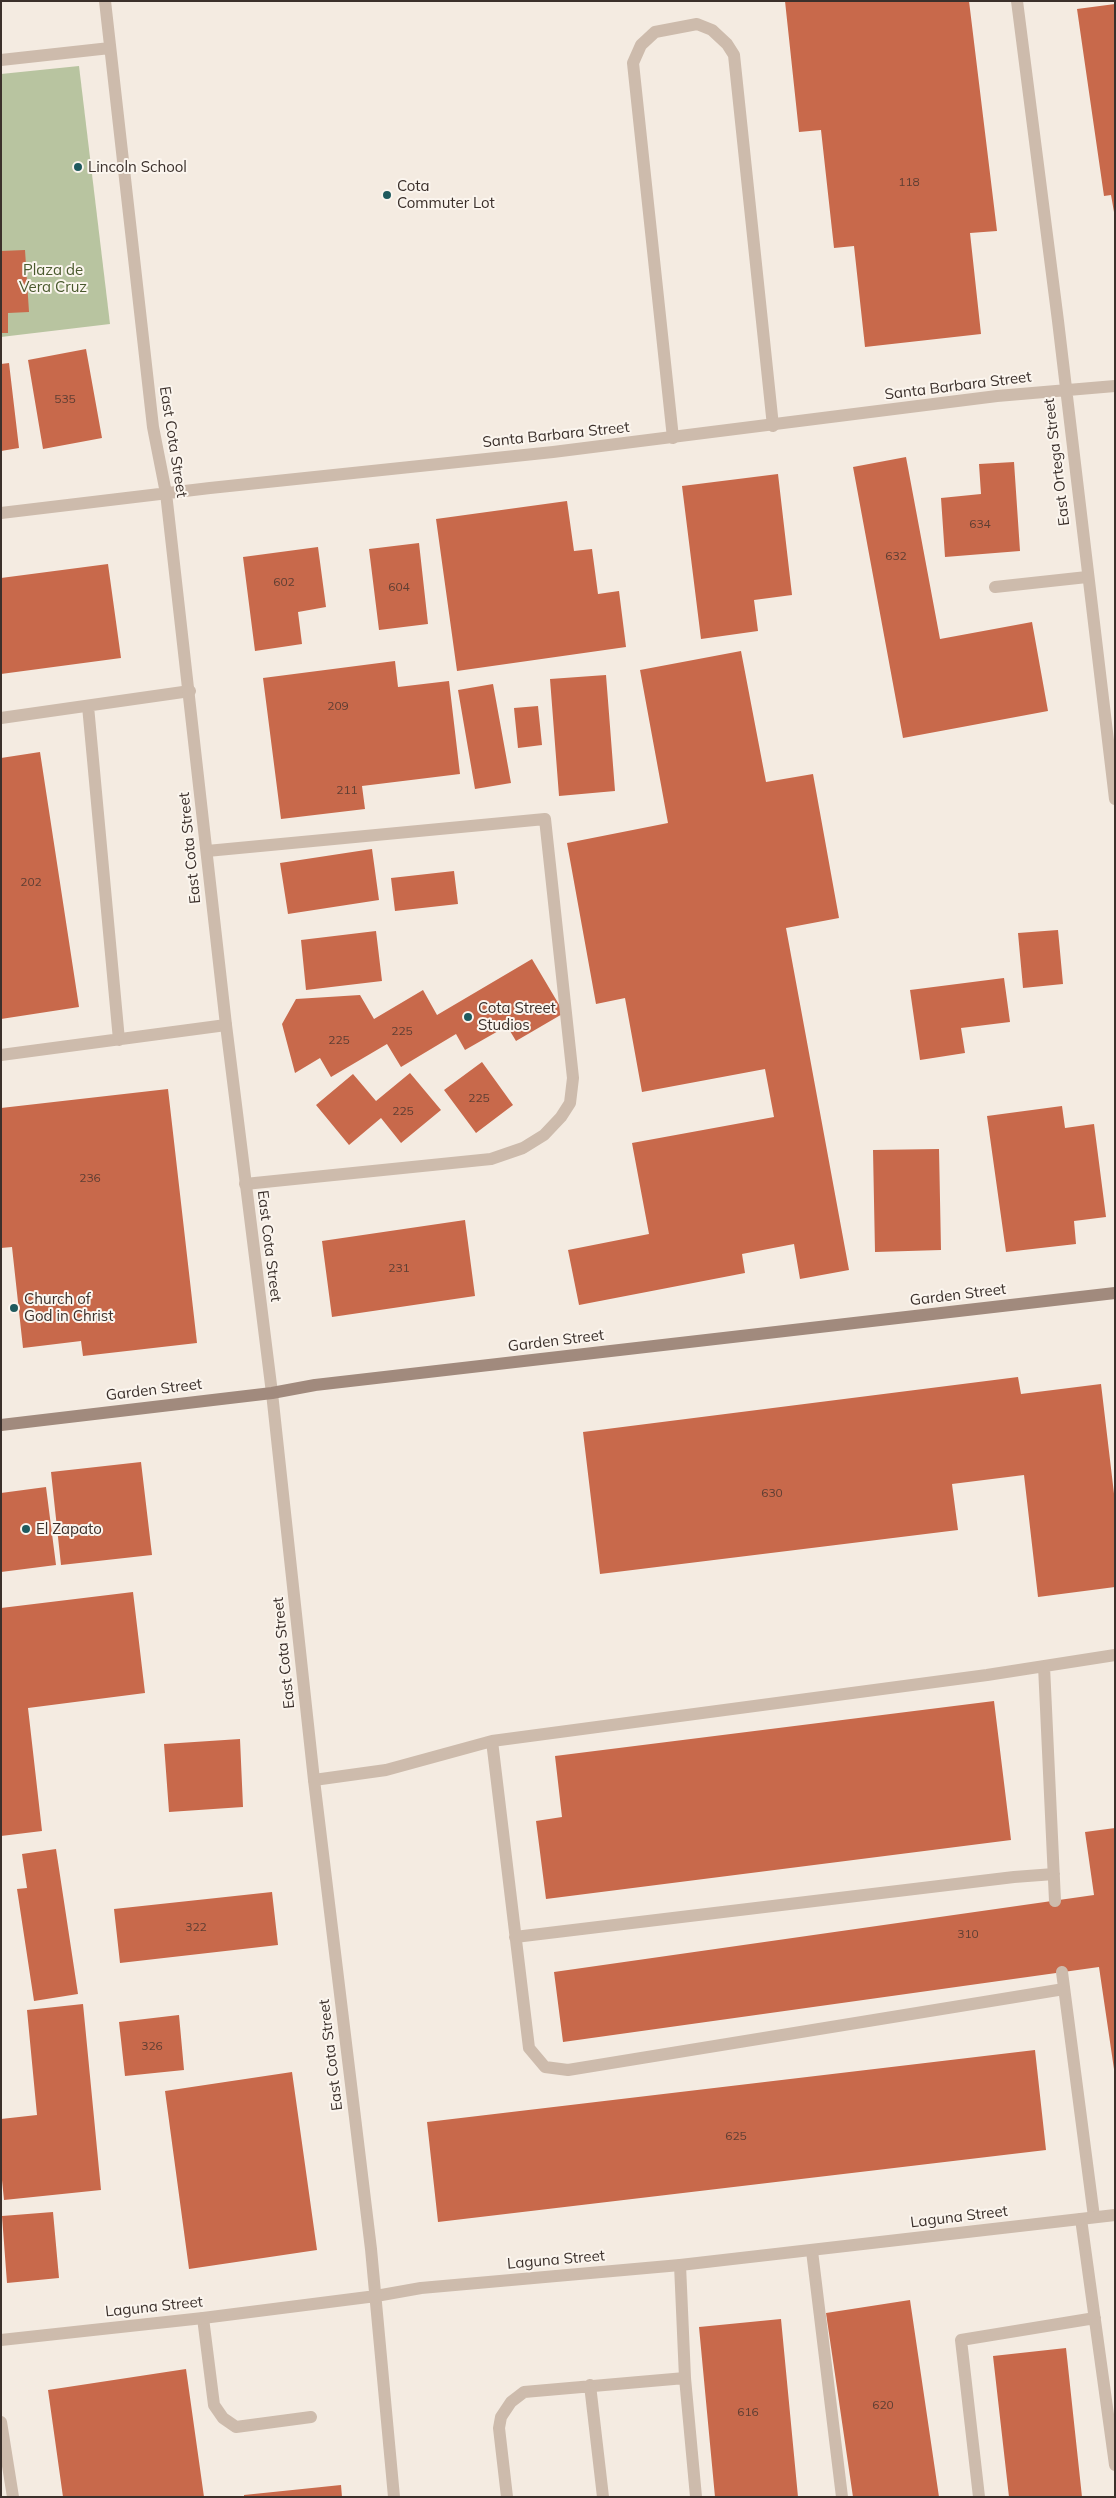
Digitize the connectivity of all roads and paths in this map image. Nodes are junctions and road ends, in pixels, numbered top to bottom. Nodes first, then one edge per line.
1 (104, 1) edge
2 (1017, 1) edge
3 (110, 48) junction
4 (1, 60) edge
5 (1115, 386) edge
6 (1065, 391) junction
7 (773, 426) junction
8 (673, 438) junction
9 (166, 493) junction
10 (1, 512) edge
11 (1087, 577) junction
12 (995, 587) dead end
13 (190, 691) junction
14 (88, 706) junction
15 (1, 718) edge
16 (1115, 799) edge
17 (207, 851) junction
18 (226, 1025) junction
19 (119, 1040) junction
20 (1, 1055) edge
21 (245, 1184) junction
22 (1115, 1293) edge
23 (272, 1393) junction
24 (1, 1425) edge
25 (1115, 1655) edge
26 (1044, 1666) junction
27 (492, 1741) junction
28 (314, 1780) junction
29 (1054, 1874) junction
30 (1055, 1901) dead end
31 (515, 1937) junction
32 (1062, 1972) dead end
33 (1064, 1989) junction
34 (1115, 2214) edge
35 (1094, 2217) junction
36 (1081, 2219) junction
37 (812, 2251) junction
38 (680, 2265) junction
39 (376, 2296) junction
40 (203, 2318) junction
41 (1095, 2318) junction
42 (1, 2340) edge
43 (685, 2378) junction
44 (590, 2385) junction
45 (312, 2418) dead end
46 (1, 2422) edge
47 (1115, 2465) edge
48 (13, 2497) edge
49 (394, 2497) edge
50 (506, 2497) edge
51 (603, 2497) edge
52 (696, 2497) edge
53 (842, 2497) edge
54 (980, 2497) edge

1 - 3 street, East Cota Street
2 - 6 street, East Ortega Street
3 - 4 street
3 - 9 street, East Cota Street
5 - 6 street, Santa Barbara Street
6 - 7 street, Santa Barbara Street
6 - 11 street, East Ortega Street
7 - 8 street, Santa Barbara Street
7 - 8 street
8 - 9 street, Santa Barbara Street
9 - 10 street, Santa Barbara Street
9 - 13 street, East Cota Street
11 - 12 street
11 - 16 street, East Ortega Street
13 - 14 street
13 - 17 street, East Cota Street
14 - 15 street
14 - 19 street
17 - 18 street, East Cota Street
17 - 21 street
18 - 19 street
18 - 21 street, East Cota Street
19 - 20 street
21 - 23 street, East Cota Street
22 - 23 main road, Garden Street
23 - 24 main road, Garden Street
23 - 28 street, East Cota Street
25 - 26 street
26 - 27 street
26 - 29 street
27 - 28 street
27 - 31 street
28 - 39 street, East Cota Street
29 - 30 street
29 - 31 street
31 - 33 street
32 - 33 street
33 - 35 street
34 - 35 street, Laguna Street
35 - 36 street, Laguna Street
36 - 37 street, Laguna Street
36 - 41 street
37 - 38 street, Laguna Street
37 - 53 street
38 - 39 street, Laguna Street
38 - 43 street
39 - 40 street, Laguna Street
39 - 49 street, East Cota Street
40 - 42 street, Laguna Street
40 - 45 street
41 - 47 street
41 - 54 street
43 - 44 street
43 - 52 street
44 - 50 street
44 - 51 street
46 - 48 street

